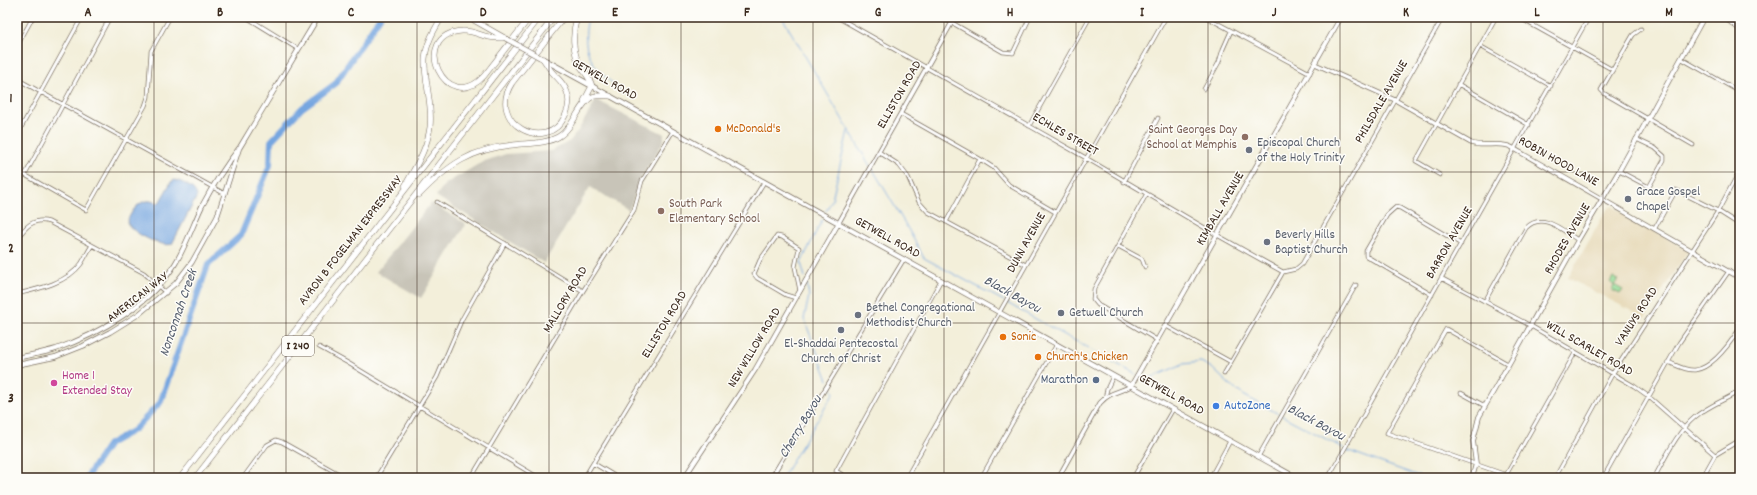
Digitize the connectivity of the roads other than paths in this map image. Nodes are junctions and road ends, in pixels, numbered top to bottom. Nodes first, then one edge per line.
1 (33, 17) edge
2 (82, 17) edge
3 (110, 17) edge
4 (170, 17) edge
5 (246, 17) edge
6 (318, 17) edge
7 (441, 17) edge
8 (468, 17) edge
9 (530, 17) edge
10 (540, 17) edge
11 (554, 17) edge
12 (564, 17) edge
13 (576, 17) edge
14 (837, 17) edge
15 (942, 17) edge
16 (955, 17) edge
17 (1030, 17) edge
18 (1090, 17) edge
19 (1166, 17) edge
20 (1206, 17) edge
21 (1341, 17) edge
22 (1443, 17) edge
23 (1496, 17) edge
24 (1518, 17) edge
25 (1589, 17) edge
26 (1704, 17) edge
27 (1723, 17) edge
28 (952, 23) junction
29 (1641, 29) dead end
30 (1740, 30) edge
31 (1231, 31) junction
32 (504, 38) junction
33 (17, 46) edge
34 (1480, 46) junction
35 (1573, 48) junction
36 (298, 50) junction
37 (1682, 58) junction
38 (542, 59) junction
39 (1315, 64) junction
40 (927, 68) junction
41 (1613, 70) junction
42 (1310, 74) junction
43 (17, 79) edge
44 (1458, 84) junction
45 (592, 86) junction
46 (1551, 86) junction
47 (1204, 89) dead end
48 (41, 92) junction
49 (1740, 92) edge
50 (610, 96) junction
51 (1395, 100) junction
52 (63, 104) junction
53 (579, 112) junction
54 (901, 114) junction
55 (1158, 118) dead end
56 (1648, 118) junction
57 (1437, 123) junction
58 (1529, 125) junction
59 (1029, 126) junction
60 (673, 131) junction
61 (17, 135) edge
62 (126, 139) junction
63 (1636, 139) junction
64 (1693, 145) dead end
65 (240, 147) junction
66 (1516, 149) junction
67 (879, 152) junction
68 (1086, 158) junction
69 (980, 159) junction
70 (1740, 170) edge
71 (1619, 171) junction
72 (1440, 175) dead end
73 (764, 182) junction
74 (1124, 182) junction
75 (213, 187) junction
76 (225, 194) junction
77 (1146, 195) junction
78 (399, 197) junction
79 (1603, 199) junction
80 (437, 202) dead end
81 (1055, 212) junction
82 (1718, 212) junction
83 (400, 215) junction
84 (946, 222) junction
85 (838, 224) junction
86 (1740, 225) edge
87 (1655, 228) junction
88 (1217, 236) junction
89 (17, 239) edge
90 (1578, 240) junction
91 (505, 243) junction
92 (1461, 244) junction
93 (92, 245) junction
94 (1118, 246) junction
95 (1692, 250) junction
96 (904, 260) junction
97 (1026, 265) junction
98 (1145, 267) dead end
99 (1728, 271) junction
100 (1283, 272) junction
101 (1441, 278) junction
102 (1740, 278) edge
103 (941, 280) junction
104 (158, 285) junction
105 (1356, 285) dead end
106 (800, 291) junction
107 (583, 292) junction
108 (166, 293) junction
109 (17, 294) edge
110 (1432, 295) junction
111 (796, 298) junction
112 (1485, 301) junction
113 (1000, 313) junction
114 (1166, 326) junction
115 (1531, 326) junction
116 (1740, 328) edge
117 (1157, 340) junction
118 (1056, 344) junction
119 (319, 347) dead end
120 (1575, 353) junction
121 (17, 358) edge
122 (1231, 362) junction
123 (1668, 362) junction
124 (1508, 364) junction
125 (17, 365) edge
126 (1613, 373) junction
127 (1224, 374) dead end
128 (1113, 376) junction
129 (1131, 386) junction
130 (1740, 391) edge
131 (1461, 393) dead end
132 (1648, 396) junction
133 (1105, 398) junction
134 (1485, 406) junction
135 (419, 407) junction
136 (1173, 409) junction
137 (1684, 428) junction
138 (1740, 440) edge
139 (1230, 441) junction
140 (489, 448) junction
141 (1715, 455) junction
142 (1258, 457) junction
143 (593, 463) junction
144 (1476, 464) junction
145 (1506, 475) junction
146 (180, 478) edge
147 (195, 478) edge
148 (243, 478) edge
149 (346, 478) edge
150 (376, 478) edge
151 (471, 478) edge
152 (539, 478) edge
153 (584, 478) edge
154 (618, 478) edge
155 (684, 478) edge
156 (771, 478) edge
157 (848, 478) edge
158 (906, 478) edge
159 (981, 478) edge
160 (1058, 478) edge
161 (1133, 478) edge
162 (1210, 478) edge
163 (1297, 478) edge
164 (1328, 478) edge
165 (1472, 478) edge
166 (1515, 478) edge
167 (1554, 478) edge
168 (1603, 478) edge
169 (1654, 478) edge
170 (1702, 478) edge

1 - 33 street
2 - 48 street
3 - 52 street
4 - 62 street
5 - 36 street
6 - 36 main road, AMERICAN WAY
7 - 78 highway
8 - 32 main road, GETWELL ROAD
9 - 32 highway
10 - 78 highway, AVRON B FOGELMAN EXPRESSWAY / I 240
11 - 83 highway, AVRON B FOGELMAN EXPRESSWAY / I 240
12 - 38 highway
13 - 45 highway
14 - 40 street, ECHLES STREET
15 - 28 street
16 - 28 street, ELLISTON ROAD
17 - 28 street
18 - 59 street
19 - 68 street, DUNN AVENUE
20 - 31 street
21 - 39 main road, KIMBALL AVENUE
22 - 51 street, PHILSDALE AVENUE
23 - 34 street
24 - 35 street
25 - 35 street, BARRON AVENUE
26 - 37 main road, RHODES AVENUE
27 - 30 street
28 - 40 street, ELLISTON ROAD
29 - 41 street
31 - 42 street
31 - 47 street
32 - 38 main road, GETWELL ROAD, bridge
34 - 44 street
34 - 46 street
35 - 41 street
35 - 46 street, BARRON AVENUE
36 - 65 main road, AMERICAN WAY
37 - 49 street
37 - 56 main road, RHODES AVENUE
38 - 45 main road, GETWELL ROAD
39 - 42 main road, KIMBALL AVENUE
39 - 51 street, ROBIN HOOD LANE
40 - 54 street, ELLISTON ROAD
40 - 59 street, ECHLES STREET
41 - 56 street
42 - 88 main road, KIMBALL AVENUE
43 - 48 street
44 - 57 street
44 - 58 street
45 - 50 main road, GETWELL ROAD
45 - 53 highway
46 - 58 street, BARRON AVENUE
48 - 52 street
48 - 61 street
50 - 53 highway
50 - 60 main road, GETWELL ROAD
51 - 57 street, ROBIN HOOD LANE
51 - 100 street, PHILSDALE AVENUE
52 - 62 street
52 - 62 street
53 - 83 highway
54 - 67 street, ELLISTON ROAD
54 - 69 street
55 - 74 street
56 - 63 main road, RHODES AVENUE
56 - 64 street
57 - 66 street, ROBIN HOOD LANE
57 - 72 street
58 - 66 street, BARRON AVENUE
59 - 68 street, ECHLES STREET
60 - 73 main road, GETWELL ROAD
60 - 107 street, MALLORY ROAD
62 - 75 street
63 - 71 main road, RHODES AVENUE
63 - 71 street
65 - 75 main road, AMERICAN WAY
65 - 76 main road, AMERICAN WAY
66 - 79 street, ROBIN HOOD LANE
66 - 92 street, BARRON AVENUE
67 - 84 street
67 - 85 street, ELLISTON ROAD
68 - 74 street, ECHLES STREET
68 - 81 street, DUNN AVENUE
69 - 81 street
69 - 84 street
70 - 82 street, VANUYS ROAD
71 - 79 main road, RHODES AVENUE
73 - 85 main road, GETWELL ROAD
73 - 143 street, ELLISTON ROAD
74 - 77 street, ECHLES STREET
75 - 76 street
75 - 104 main road, AMERICAN WAY
76 - 108 main road, AMERICAN WAY
77 - 88 street, ECHLES STREET
77 - 94 street
78 - 146 highway, AVRON B FOGELMAN EXPRESSWAY / I 240
79 - 87 street, ROBIN HOOD LANE
79 - 90 main road, RHODES AVENUE
80 - 91 street
81 - 97 street, DUNN AVENUE
82 - 86 street
82 - 87 street
82 - 95 street, VANUYS ROAD
83 - 147 highway, AVRON B FOGELMAN EXPRESSWAY / I 240
84 - 97 street
85 - 96 main road, GETWELL ROAD
85 - 106 main road, NEW WILLOW ROAD
87 - 95 street, ROBIN HOOD LANE
88 - 100 street, ECHLES STREET
88 - 114 main road, KIMBALL AVENUE
89 - 93 street
90 - 112 street
90 - 115 main road, RHODES AVENUE
91 - 107 street
91 - 135 street
92 - 101 street, BARRON AVENUE
92 - 110 street
93 - 104 street
93 - 109 street
94 - 98 street
94 - 117 street
95 - 99 street, ROBIN HOOD LANE
95 - 126 street, VANUYS ROAD
96 - 103 main road, GETWELL ROAD
96 - 156 street
97 - 113 street, DUNN AVENUE
99 - 102 street, ROBIN HOOD LANE
99 - 123 street
100 - 122 street
101 - 110 street, BARRON AVENUE
101 - 112 street, WILL SCARLET ROAD
103 - 113 main road, GETWELL ROAD
103 - 157 street
104 - 108 street
104 - 121 main road, AMERICAN WAY
105 - 142 street
106 - 111 main road, NEW WILLOW ROAD
106 - 111 street
107 - 140 street, MALLORY ROAD
108 - 125 main road, AMERICAN WAY
110 - 164 street, BARRON AVENUE
111 - 155 main road, NEW WILLOW ROAD
112 - 115 street, WILL SCARLET ROAD
113 - 118 main road, GETWELL ROAD
113 - 158 street, DUNN AVENUE
114 - 117 main road, KIMBALL AVENUE
114 - 122 street
115 - 120 street, WILL SCARLET ROAD
115 - 124 main road, RHODES AVENUE
116 - 123 street
117 - 129 main road, KIMBALL AVENUE
118 - 128 main road, GETWELL ROAD
118 - 159 street
119 - 135 street
120 - 126 street, WILL SCARLET ROAD
120 - 145 street
122 - 127 street
123 - 132 street
124 - 134 main road, RHODES AVENUE
124 - 144 street
126 - 132 street, WILL SCARLET ROAD
126 - 167 street, VANUYS ROAD
128 - 129 main road, GETWELL ROAD
128 - 133 street
129 - 133 street
129 - 136 main road, GETWELL ROAD
130 - 137 street
131 - 134 street
132 - 137 street, WILL SCARLET ROAD
132 - 168 street
133 - 160 street
134 - 144 main road, RHODES AVENUE
135 - 140 street
135 - 150 street
136 - 139 main road, GETWELL ROAD
136 - 161 street
137 - 141 street, WILL SCARLET ROAD
137 - 169 street
138 - 141 street
139 - 142 main road, GETWELL ROAD
139 - 162 street
140 - 151 street, MALLORY ROAD
140 - 152 street
141 - 170 street
142 - 163 main road, GETWELL ROAD
143 - 153 street, ELLISTON ROAD
143 - 154 street
144 - 145 street
144 - 165 main road, RHODES AVENUE
145 - 166 street
148 - 149 street

